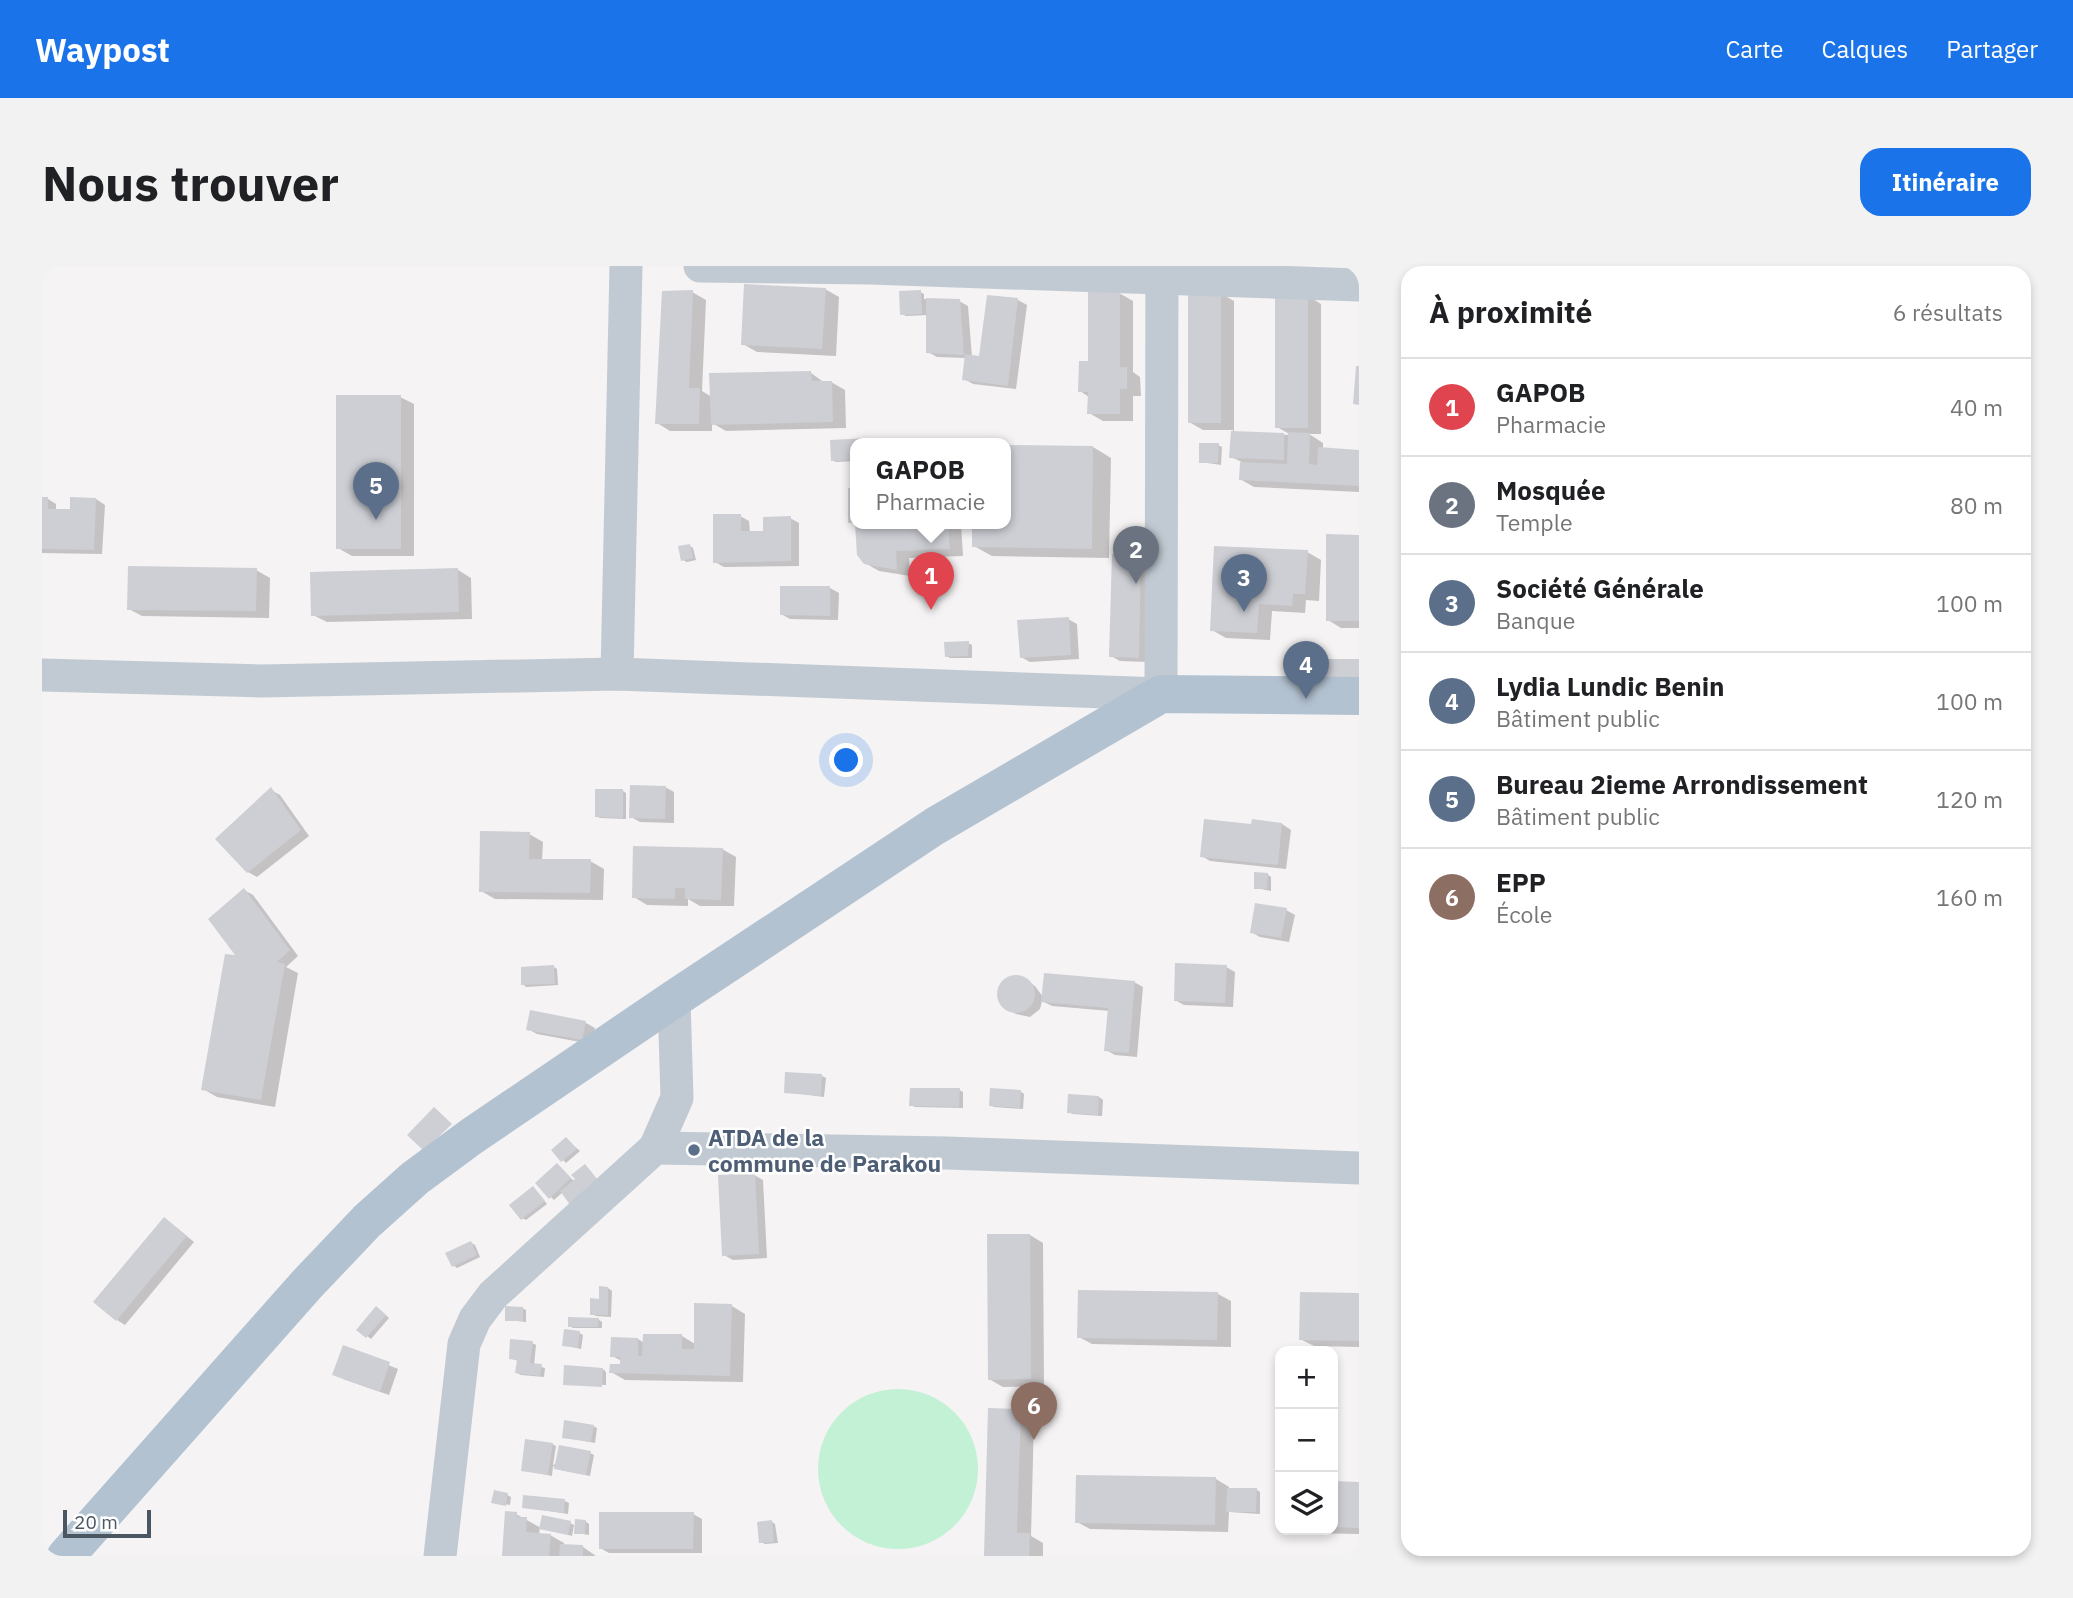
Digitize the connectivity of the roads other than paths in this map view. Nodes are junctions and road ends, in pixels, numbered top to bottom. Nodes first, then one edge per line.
1 (626, 266) edge
2 (700, 266) edge
3 (1161, 271) edge
4 (1359, 285) edge
5 (617, 674) junction
6 (42, 675) edge
7 (1161, 694) junction
8 (1359, 696) edge
9 (674, 999) junction
10 (655, 1147) junction
11 (1359, 1168) edge
12 (66, 1556) edge
13 (440, 1556) edge

1 - 5 street
2 - 3 street
3 - 4 street
3 - 7 street
5 - 6 street
5 - 7 street
7 - 8 main road
7 - 9 main road
9 - 10 street
9 - 12 main road
10 - 11 street
10 - 13 street

